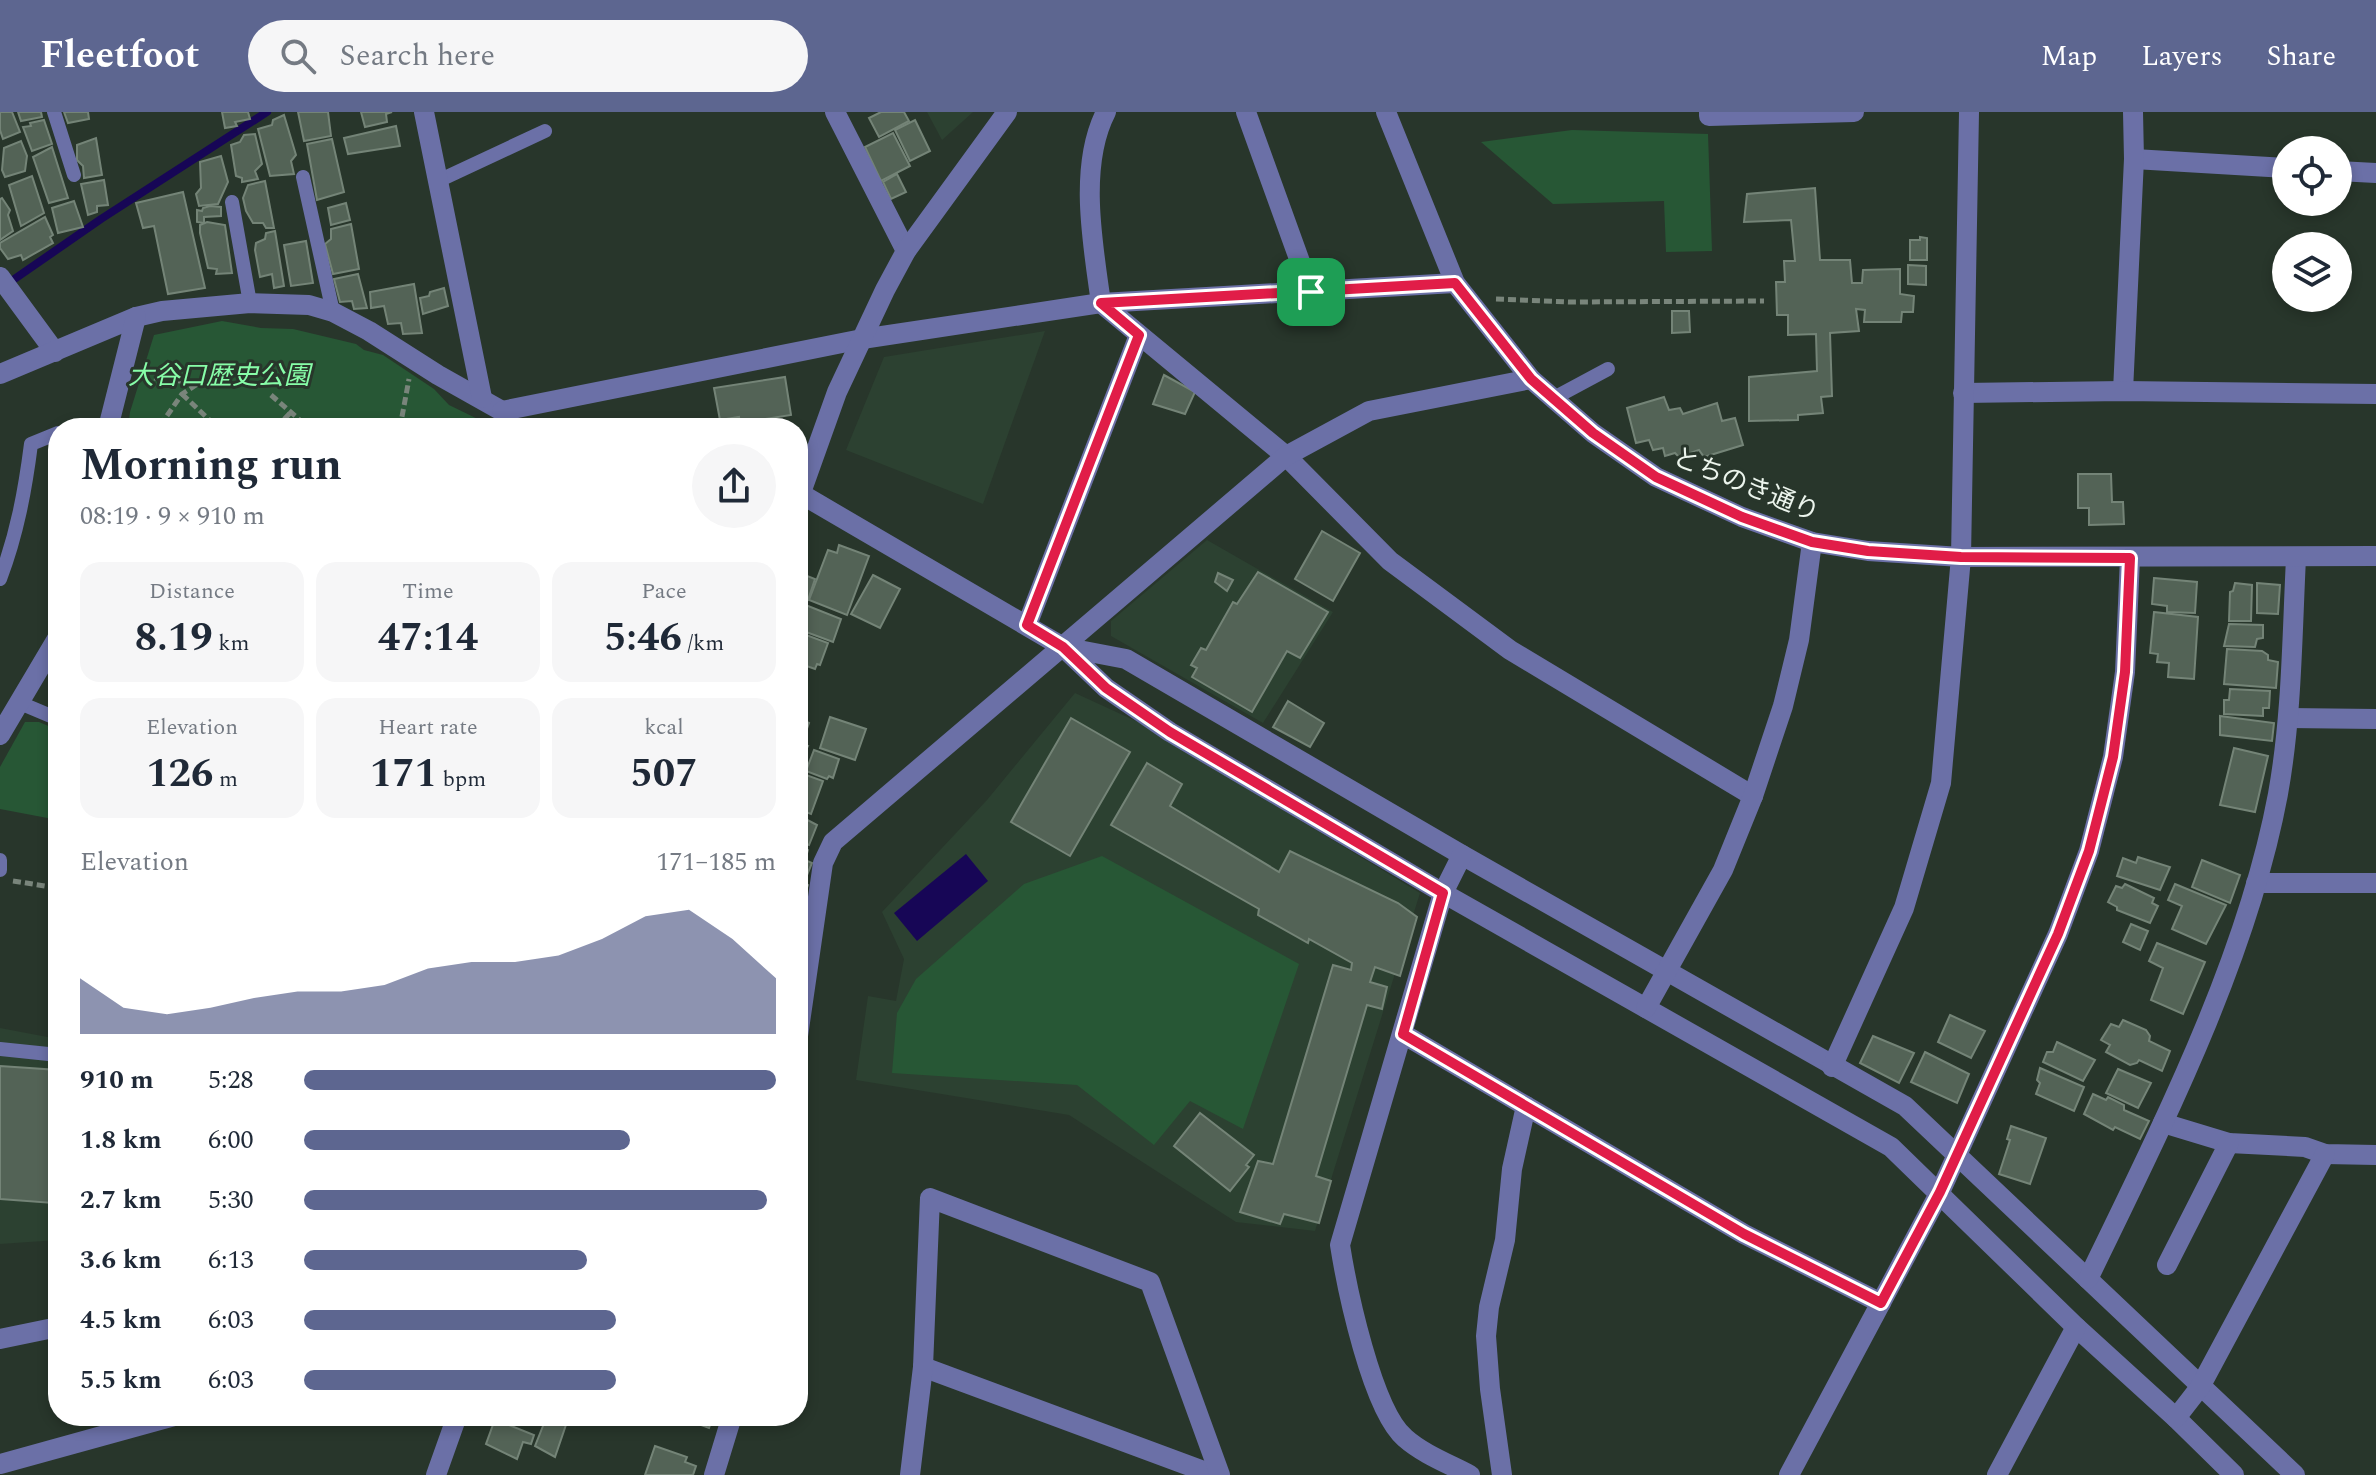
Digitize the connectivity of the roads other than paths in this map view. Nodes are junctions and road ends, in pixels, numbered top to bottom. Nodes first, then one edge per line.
1 (54, 112) edge
2 (424, 112) edge
3 (835, 112) edge
4 (1007, 112) edge
5 (1106, 112) edge
6 (1246, 112) edge
7 (1386, 112) edge
8 (1709, 112) edge
9 (1854, 112) edge
10 (1969, 112) edge
11 (2133, 112) edge
12 (545, 131) dead end
13 (2134, 159) junction
14 (2272, 167) edge
15 (2352, 172) edge
16 (2376, 173) edge
17 (74, 175) dead end
18 (303, 177) dead end
19 (438, 181) junction
20 (232, 202) dead end
21 (906, 251) junction
22 (0, 277) edge
23 (1455, 283) junction
24 (1311, 292) junction
25 (250, 303) junction
26 (1101, 303) junction
27 (333, 312) junction
28 (136, 317) junction
29 (1139, 335) junction
30 (862, 339) junction
31 (55, 352) junction
32 (1608, 369) dead end
33 (0, 374) edge
34 (1531, 379) junction
35 (2123, 391) junction
36 (1963, 393) junction
37 (2376, 394) edge
38 (482, 398) junction
39 (1554, 398) junction
40 (111, 418) edge
41 (506, 418) edge
42 (511, 418) edge
43 (48, 437) edge
44 (1286, 456) junction
45 (808, 472) edge
46 (808, 502) edge
47 (1812, 542) junction
48 (2376, 556) edge
49 (1961, 557) junction
50 (2130, 558) junction
51 (2296, 558) junction
52 (0, 579) edge
53 (1027, 625) junction
54 (1063, 647) junction
55 (48, 654) edge
56 (20, 703) junction
57 (48, 715) edge
58 (2288, 718) junction
59 (2376, 719) edge
60 (0, 735) edge
61 (1753, 796) junction
62 (1462, 855) junction
63 (0, 860) edge
64 (0, 870) edge
65 (2256, 883) junction
66 (2376, 883) edge
67 (1443, 893) junction
68 (808, 961) edge
69 (1667, 971) junction
70 (1646, 1008) junction
71 (1403, 1034) junction
72 (0, 1049) edge
73 (48, 1054) edge
74 (1832, 1067) junction
75 (1526, 1106) junction
76 (2163, 1123) junction
77 (2229, 1143) junction
78 (2325, 1154) junction
79 (2376, 1155) edge
80 (1956, 1156) junction
81 (1940, 1192) junction
82 (2167, 1265) dead end
83 (2088, 1279) junction
84 (1881, 1303) junction
85 (2076, 1327) junction
86 (48, 1329) edge
87 (0, 1339) edge
88 (923, 1367) junction
89 (2200, 1387) junction
90 (2176, 1418) junction
91 (138, 1426) edge
92 (453, 1426) edge
93 (729, 1426) edge
94 (0, 1464) edge
95 (2000, 1474) edge
96 (436, 1475) edge
97 (714, 1475) edge
98 (910, 1475) edge
99 (1217, 1475) edge
100 (1470, 1475) edge
101 (1502, 1475) edge
102 (1789, 1475) edge
103 (2234, 1475) edge
104 (2295, 1475) edge

1 - 17 lane
2 - 19 street
3 - 21 street
4 - 21 street
5 - 26 street
6 - 24 street
7 - 23 street, とちのき通り
8 - 9 street
10 - 36 street
11 - 13 street
12 - 19 lane
13 - 14 street
13 - 35 street
15 - 16 street
18 - 27 lane
19 - 38 street
20 - 25 lane
21 - 30 street
22 - 31 street
23 - 24 street
23 - 34 street, とちのき通り
24 - 26 street
25 - 27 street
25 - 28 street
26 - 29 street
26 - 30 street
27 - 38 street
28 - 31 street
28 - 40 street
29 - 44 street
29 - 53 street
30 - 42 street
30 - 45 street
31 - 33 street
32 - 39 lane
34 - 39 street, とちのき通り
34 - 44 street
35 - 36 street
35 - 37 street
36 - 49 street
38 - 41 street
39 - 47 street, とちのき通り
43 - 52 lane
44 - 54 street
44 - 61 street
46 - 53 street
47 - 49 street, とちのき通り
47 - 61 street
48 - 51 street, とちのき通り
49 - 50 street, とちのき通り
49 - 74 street
50 - 51 street, とちのき通り
50 - 80 street
51 - 58 street
53 - 54 street
54 - 62 street
54 - 67 street
54 - 68 street
55 - 56 street
56 - 57 lane
56 - 60 street
58 - 59 street
58 - 65 street
61 - 69 street
62 - 67 street
62 - 69 street
63 - 64 lane
65 - 66 street
65 - 76 street
67 - 70 street
67 - 71 street
69 - 70 street
69 - 74 street
70 - 81 street
71 - 75 street
71 - 100 street
72 - 73 lane
74 - 80 street
75 - 84 street
75 - 101 street
76 - 77 street
76 - 83 street
77 - 78 street
77 - 82 street
78 - 79 street
78 - 89 street
80 - 81 street
80 - 83 street
81 - 84 street
81 - 85 street
83 - 89 street
84 - 102 street
85 - 90 street
85 - 95 street
86 - 87 street
88 - 98 street
88 - 99 street
88 - 99 street
89 - 90 street
89 - 104 street
90 - 103 street
91 - 94 street
92 - 96 street
93 - 97 street

